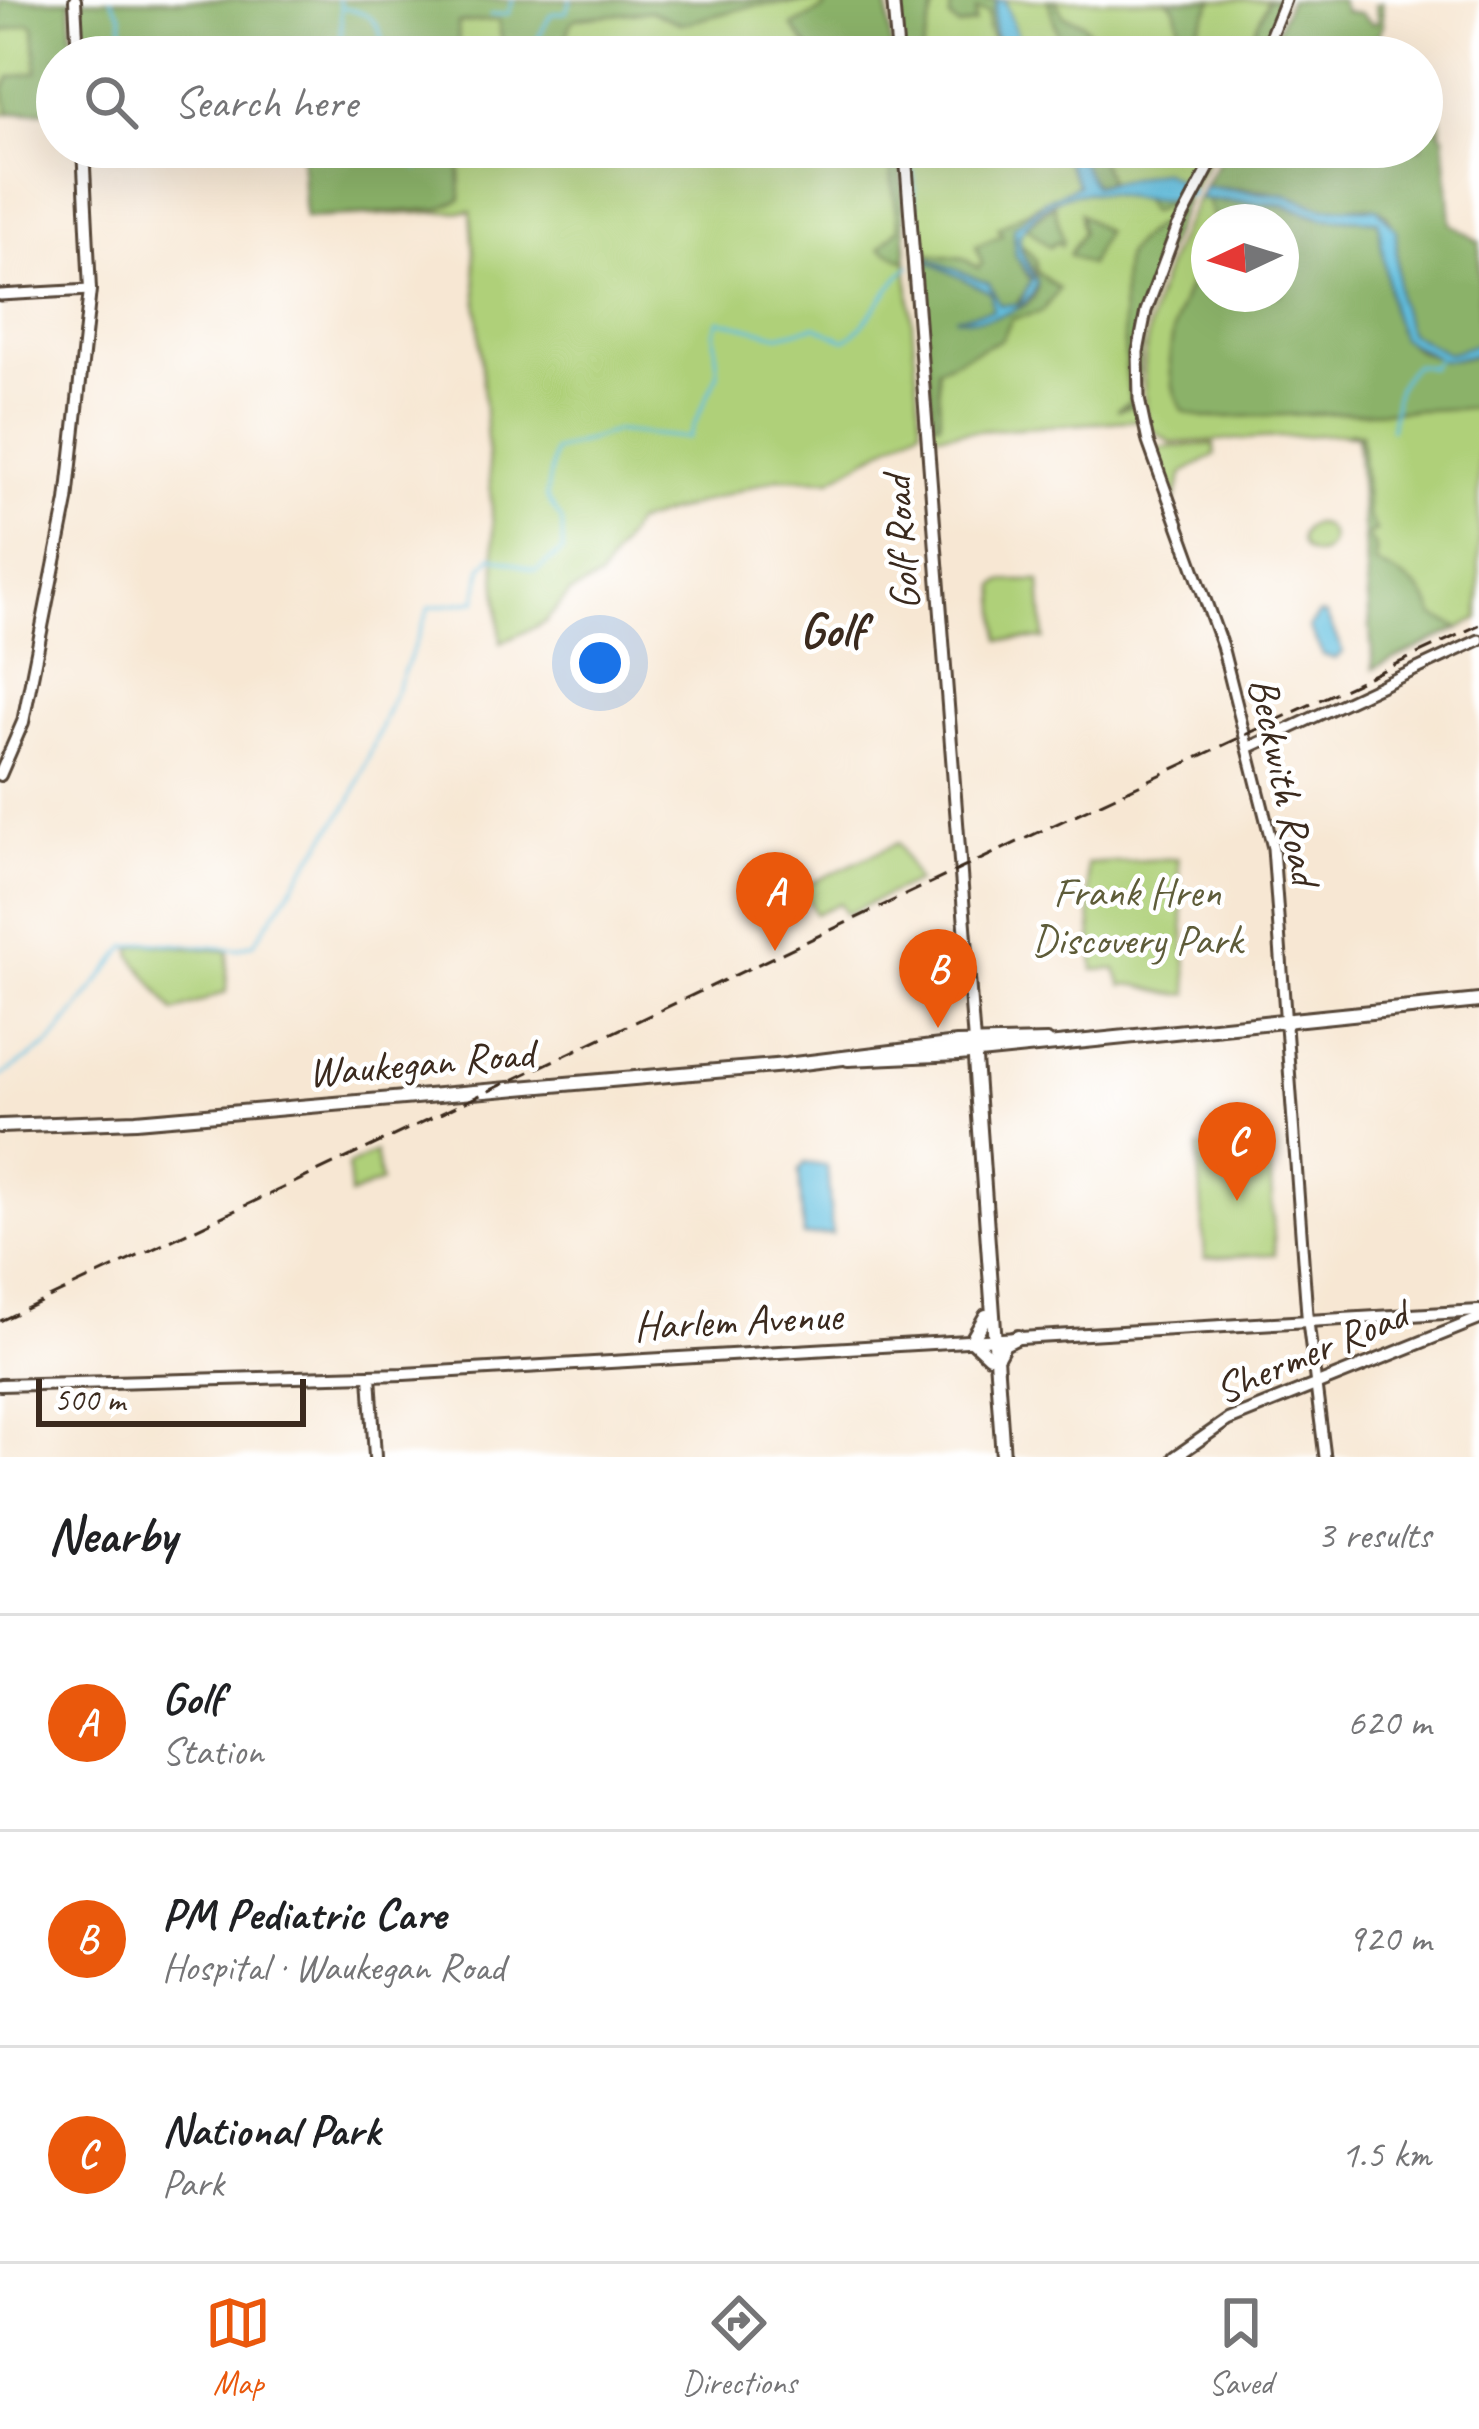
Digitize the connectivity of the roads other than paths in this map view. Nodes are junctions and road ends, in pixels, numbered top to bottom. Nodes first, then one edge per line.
1 (75, 0) edge
2 (893, 0) edge
3 (1285, 0) edge
4 (77, 36) edge
5 (896, 36) edge
6 (1270, 36) edge
7 (84, 168) edge
8 (907, 168) edge
9 (1209, 168) edge
10 (90, 290) junction
11 (0, 295) edge
12 (1479, 640) edge
13 (1248, 748) junction
14 (0, 775) edge
15 (1479, 1001) edge
16 (1285, 1019) junction
17 (970, 1048) junction
18 (0, 1126) edge
19 (1479, 1315) edge
20 (1309, 1321) junction
21 (990, 1329) junction
22 (1018, 1337) junction
23 (972, 1340) junction
24 (993, 1359) junction
25 (370, 1375) junction
26 (1319, 1382) junction
27 (0, 1385) edge
28 (375, 1457) edge
29 (1000, 1457) edge
30 (1175, 1457) edge
31 (1325, 1457) edge

1 - 4 main road
2 - 5 main road
3 - 6 street
7 - 10 main road
8 - 17 main road, Golf Road
9 - 13 street, Beckwith Road
10 - 11 street
10 - 14 main road
12 - 13 street
13 - 16 street, Beckwith Road
15 - 16 main road, Waukegan Road
16 - 17 main road, Waukegan Road
16 - 20 street, Beckwith Road
17 - 18 main road, Waukegan Road
17 - 21 main road, Golf Road
19 - 20 main road
19 - 26 main road, Shermer Road
20 - 22 main road
20 - 26 street, Beckwith Road
21 - 22 main road
21 - 23 main road
21 - 23 main road, Harlem Avenue
21 - 24 main road, Golf Road
22 - 24 main road
23 - 24 main road
23 - 25 main road, Harlem Avenue
24 - 29 main road, Golf Road
25 - 27 main road, Harlem Avenue
25 - 28 main road
26 - 30 main road, Shermer Road
26 - 31 street, Beckwith Road

